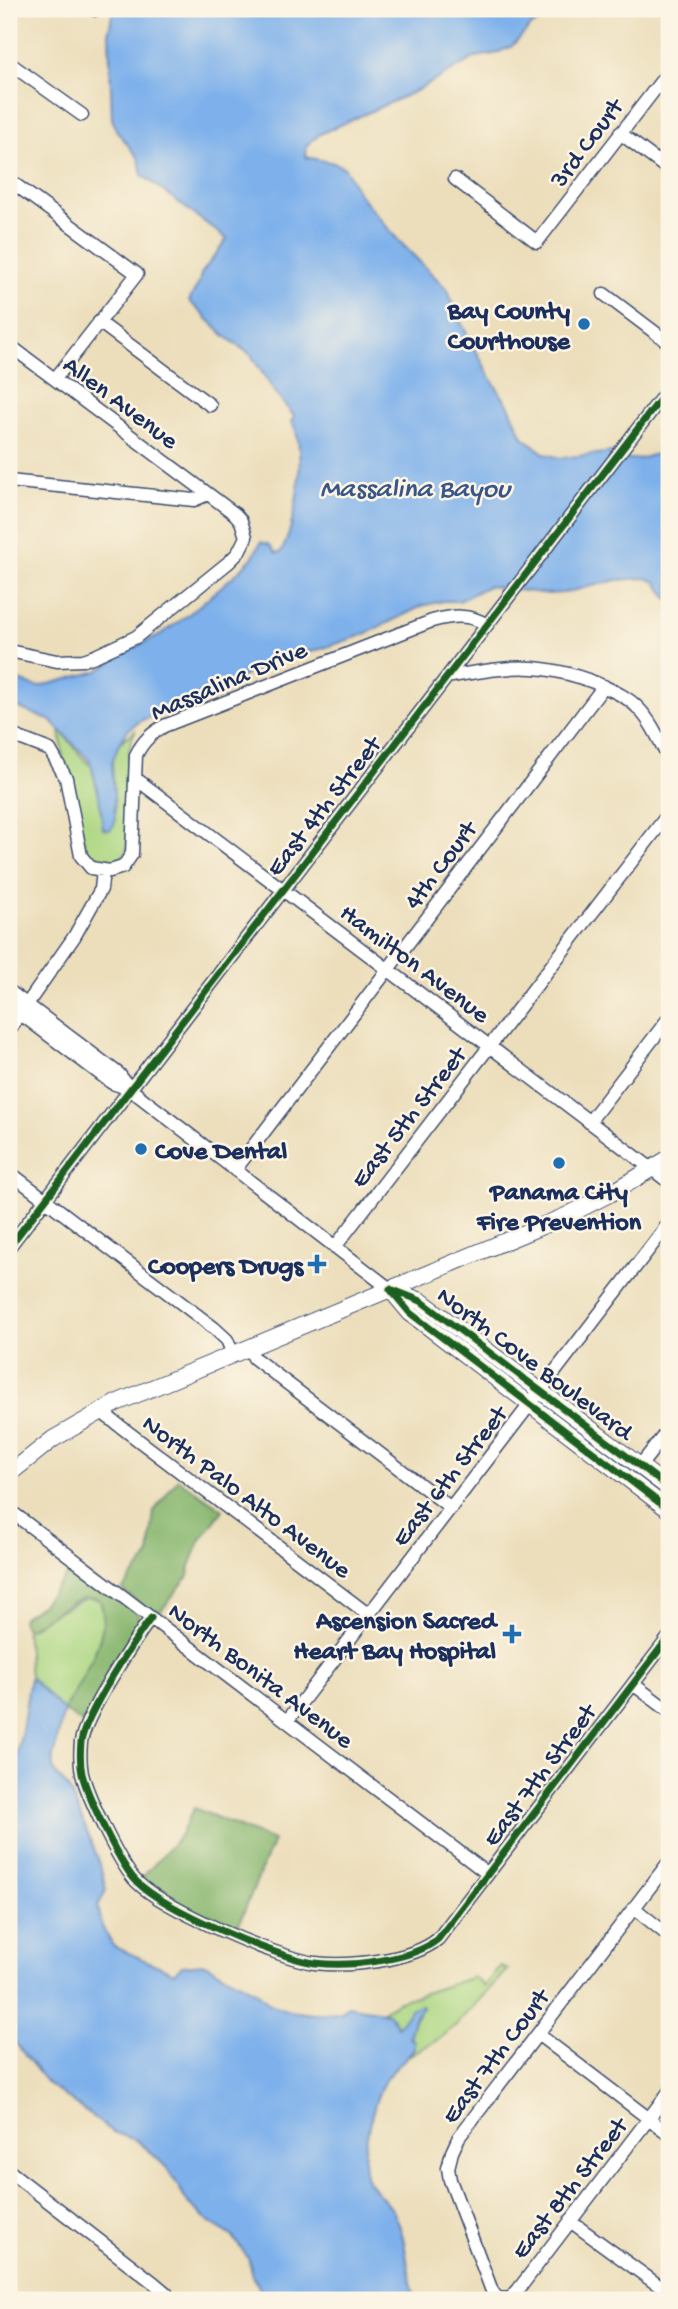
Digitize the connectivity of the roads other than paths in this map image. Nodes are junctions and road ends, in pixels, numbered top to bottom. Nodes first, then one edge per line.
1 (9, 63) edge
2 (669, 71) edge
3 (82, 116) dead end
4 (620, 133) junction
5 (669, 170) edge
6 (455, 179) dead end
7 (9, 180) edge
8 (604, 294) dead end
9 (99, 322) junction
10 (669, 344) edge
11 (9, 345) edge
12 (55, 379) junction
13 (669, 388) edge
14 (210, 405) dead end
15 (9, 481) edge
16 (208, 494) junction
17 (487, 625) junction
18 (9, 651) edge
19 (447, 677) junction
20 (604, 686) junction
21 (9, 734) edge
22 (669, 759) edge
23 (135, 778) junction
24 (669, 813) edge
25 (103, 871) junction
26 (283, 890) junction
27 (387, 969) junction
28 (9, 991) edge
29 (9, 1005) edge
30 (24, 1009) junction
31 (669, 1018) edge
32 (9, 1030) edge
33 (489, 1047) junction
34 (130, 1089) junction
35 (590, 1122) junction
36 (669, 1158) edge
37 (653, 1169) junction
38 (235, 1170) junction
39 (9, 1172) edge
40 (669, 1182) edge
41 (45, 1200) junction
42 (669, 1223) edge
43 (9, 1247) edge
44 (335, 1247) junction
45 (390, 1289) junction
46 (249, 1347) junction
47 (233, 1354) junction
48 (536, 1398) junction
49 (100, 1411) junction
50 (669, 1429) edge
51 (640, 1466) junction
52 (9, 1474) edge
53 (669, 1488) edge
54 (451, 1508) junction
55 (9, 1510) edge
56 (669, 1510) edge
57 (369, 1615) junction
58 (151, 1618) junction
59 (669, 1637) edge
60 (633, 1684) junction
61 (669, 1711) edge
62 (287, 1721) junction
63 (669, 1862) edge
64 (488, 1874) junction
65 (634, 1908) junction
66 (669, 1936) edge
67 (539, 2035) junction
68 (669, 2092) edge
69 (650, 2118) junction
70 (669, 2134) edge
71 (9, 2171) edge
72 (570, 2221) junction
73 (669, 2293) edge
74 (163, 2297) edge
75 (498, 2298) joint

1 - 3 street
2 - 4 street, 3rd Court
4 - 5 street
4 - 6 street, 3rd Court
7 - 9 street
8 - 10 street
9 - 12 street
9 - 14 street
11 - 12 street, Allen Avenue
12 - 16 street, Allen Avenue
13 - 17 street, East 4th Street
15 - 16 street
16 - 18 street
17 - 19 street, East 4th Street
17 - 23 street, Massalina Drive
19 - 20 street
19 - 26 street, East 4th Street
20 - 22 street
20 - 27 street, 4th Court
21 - 25 street
23 - 25 street, Massalina Drive
23 - 26 street, Hamilton Avenue
24 - 33 street, East 5th Street
25 - 30 street
26 - 27 street, Hamilton Avenue
26 - 34 street, East 4th Street
27 - 33 street, Hamilton Avenue
27 - 38 street, 4th Court
28 - 30 street, North Cove Boulevard
29 - 30 street, North Cove Boulevard
30 - 32 street
30 - 34 street, North Cove Boulevard
31 - 35 street
33 - 35 street, Hamilton Avenue
33 - 44 street, East 5th Street
34 - 38 street, North Cove Boulevard
34 - 41 street, East 4th Street
35 - 37 street, Hamilton Avenue
36 - 37 main road
37 - 40 street, Hamilton Avenue
37 - 45 main road
38 - 44 street, North Cove Boulevard
39 - 41 street
41 - 43 street, East 4th Street
41 - 47 street
42 - 48 street, East 6th Street
44 - 45 street, North Cove Boulevard
45 - 46 main road
45 - 48 main road, North Cove Boulevard
46 - 47 main road
46 - 54 street
47 - 49 main road
48 - 51 main road, North Cove Boulevard
48 - 54 street, East 6th Street
48 - 56 main road, North Cove Boulevard
49 - 52 main road
49 - 57 street, North Palo Alto Avenue
50 - 51 street
51 - 53 main road, North Cove Boulevard
54 - 57 street, East 6th Street
55 - 58 street, North Bonita Avenue
57 - 62 street, East 6th Street
58 - 62 street, North Bonita Avenue
58 - 64 street, East 7th Street
59 - 60 street, East 7th Street
60 - 61 street
60 - 64 street, East 7th Street
62 - 64 street, North Bonita Avenue
63 - 65 street, East 7th Court
65 - 66 street
65 - 67 street, East 7th Court
67 - 69 street
67 - 75 street, East 7th Court
68 - 69 street, East 8th Street
69 - 70 street
69 - 72 street, East 8th Street
71 - 74 street
72 - 73 street
72 - 75 street, East 8th Street

